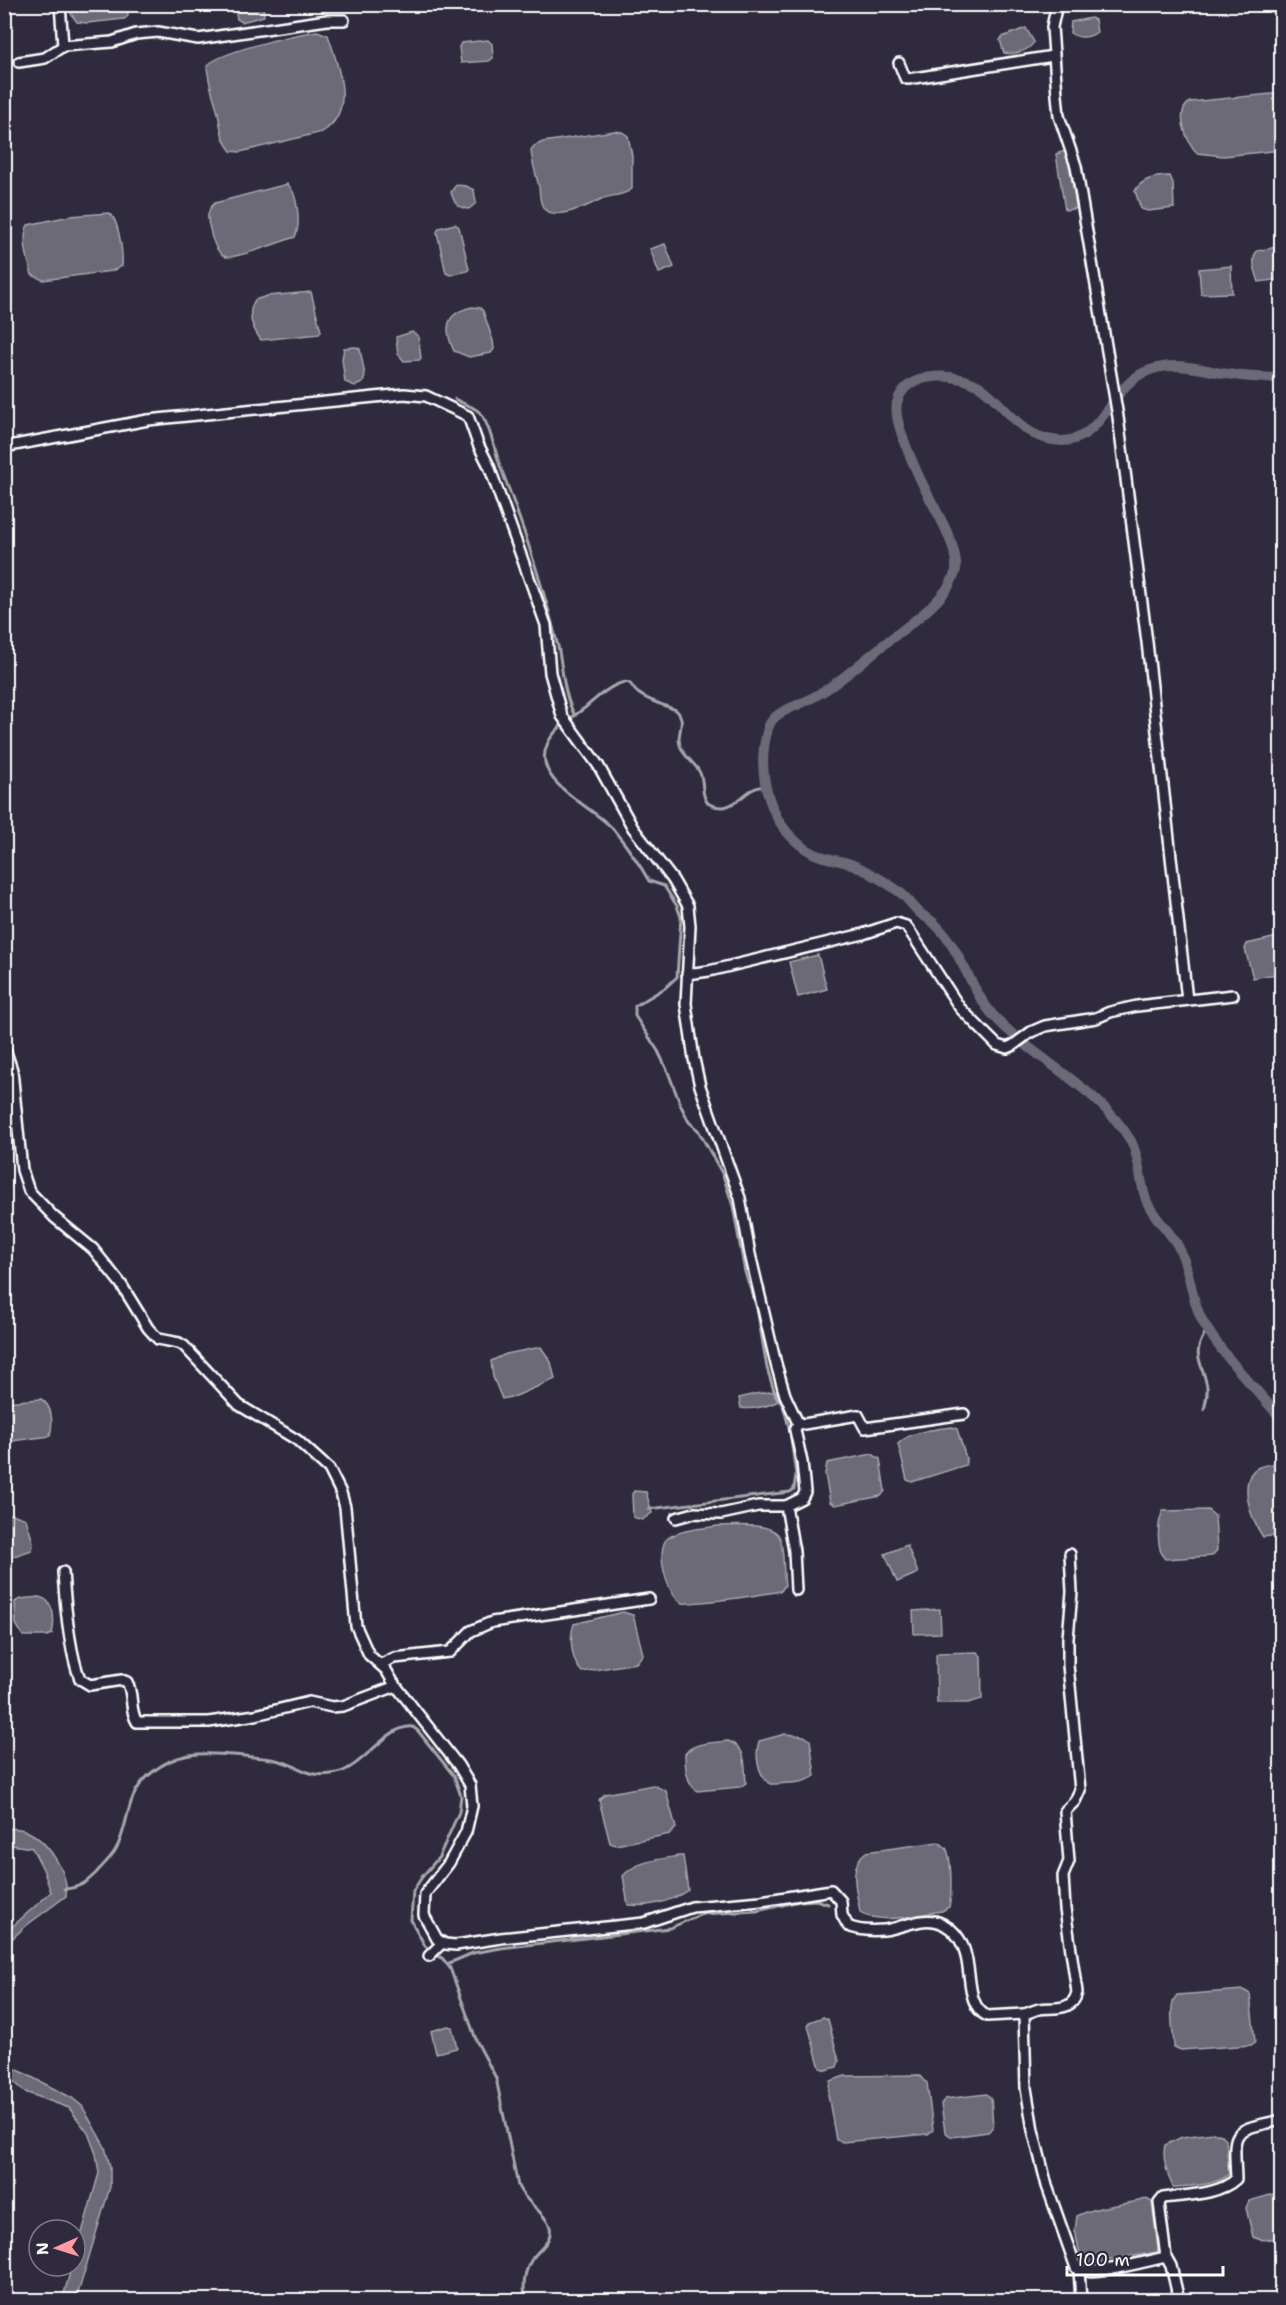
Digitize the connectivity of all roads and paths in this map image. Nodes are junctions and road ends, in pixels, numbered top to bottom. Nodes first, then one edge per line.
1 (60, 4) edge
2 (1057, 4) edge
3 (344, 20) dead end
4 (63, 46) junction
5 (1053, 56) junction
6 (19, 62) dead end
7 (899, 63) dead end
8 (4, 447) edge
9 (687, 974) junction
10 (1233, 995) dead end
11 (1187, 1000) junction
12 (4, 1046) edge
13 (964, 1414) dead end
14 (798, 1423) junction
15 (786, 1506) junction
16 (676, 1518) dead end
17 (1070, 1554) dead end
18 (63, 1572) dead end
19 (796, 1590) dead end
20 (649, 1599) dead end
21 (381, 1664) junction
22 (396, 1686) junction
23 (440, 1945) junction
24 (429, 1956) dead end
25 (1024, 2014) junction
26 (1281, 2120) edge
27 (1166, 2256) junction
28 (1079, 2270) junction
29 (1081, 2301) edge
30 (1179, 2301) edge

1 - 4 street
2 - 5 street
3 - 4 street
4 - 6 street
5 - 7 street
5 - 11 street
8 - 9 street
9 - 11 street
9 - 14 street
10 - 11 street
12 - 21 street
13 - 14 street
14 - 15 street
15 - 16 street
15 - 19 street
17 - 25 street
18 - 22 street
20 - 21 street
21 - 22 street
22 - 23 street
23 - 24 street
23 - 25 street
25 - 28 street
26 - 27 street
27 - 28 street
27 - 30 street
28 - 29 street

